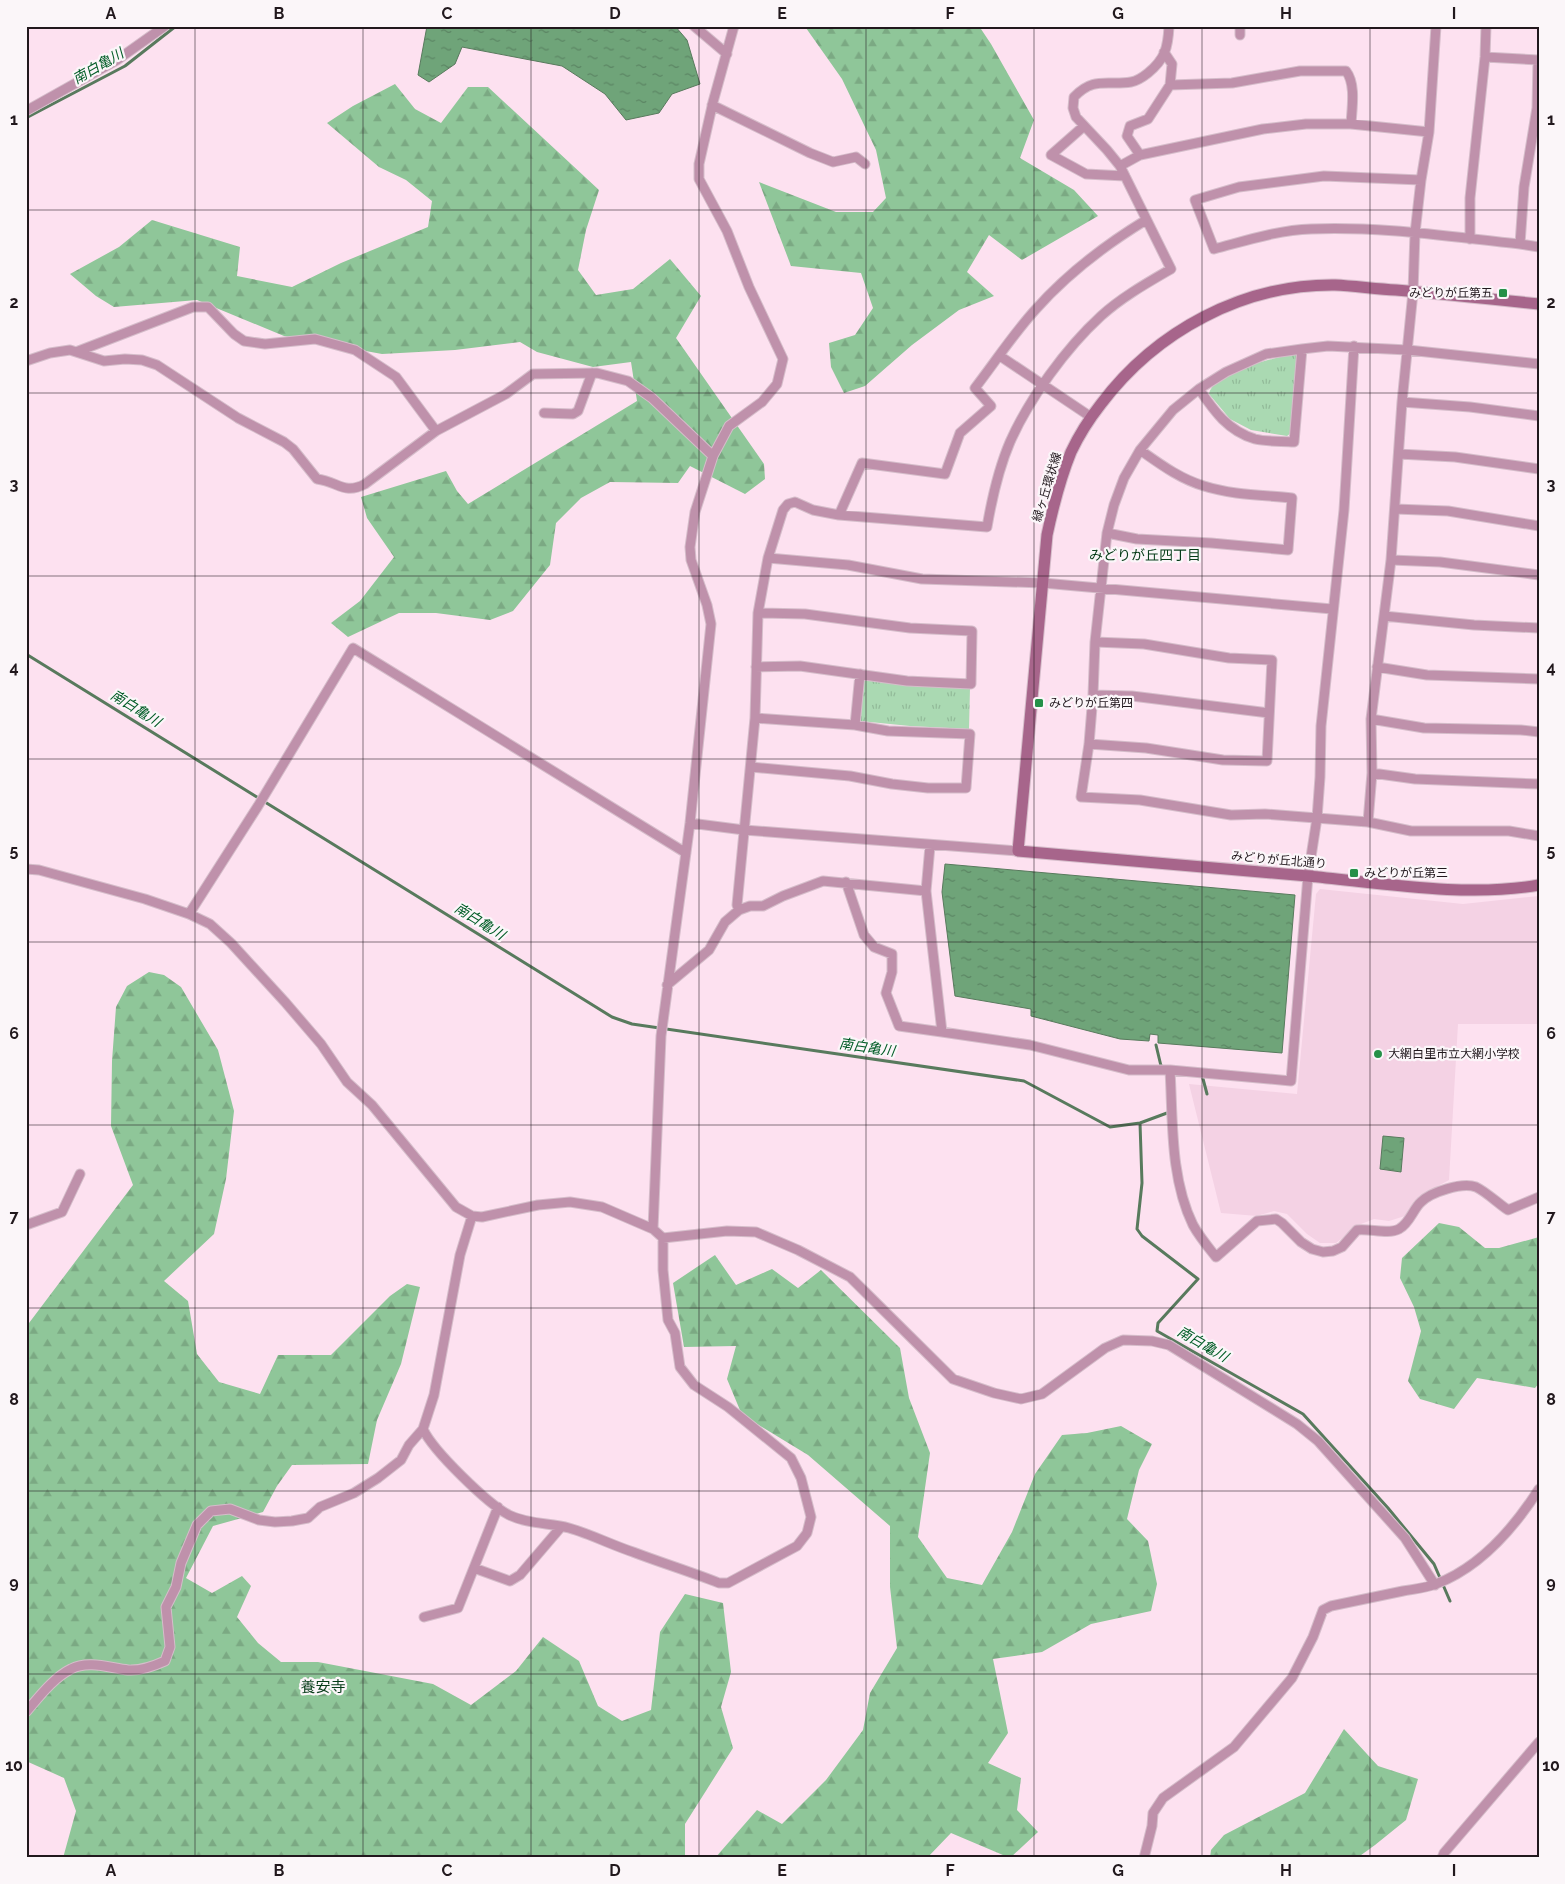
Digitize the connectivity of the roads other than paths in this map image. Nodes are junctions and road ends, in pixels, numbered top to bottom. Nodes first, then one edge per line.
1 (166, 26) edge
2 (694, 26) edge
3 (734, 26) edge
4 (1169, 26) edge
5 (1436, 26) edge
6 (1486, 26) edge
7 (1164, 52) junction
8 (727, 54) junction
9 (1485, 57) junction
10 (1539, 60) edge
11 (1170, 86) junction
12 (712, 105) junction
13 (26, 111) edge
14 (1351, 124) junction
15 (1084, 126) junction
16 (1429, 132) junction
17 (1140, 155) junction
18 (865, 164) dead end
19 (1120, 166) junction
20 (1125, 176) junction
21 (1421, 180) junction
22 (1146, 220) junction
23 (1415, 233) junction
24 (1470, 238) junction
25 (1520, 244) junction
26 (1539, 247) edge
27 (1413, 292) junction
28 (1539, 304) edge
29 (1354, 346) junction
30 (1302, 349) junction
31 (1408, 350) junction
32 (76, 352) junction
33 (1000, 356) junction
34 (26, 361) edge
35 (1539, 364) edge
36 (592, 373) junction
37 (1043, 385) junction
38 (1199, 389) junction
39 (1402, 402) junction
40 (544, 413) dead end
41 (1539, 416) edge
42 (1092, 417) junction
43 (436, 431) junction
44 (1140, 450) junction
45 (1399, 454) junction
46 (713, 456) junction
47 (1539, 469) edge
48 (1395, 509) junction
49 (839, 515) junction
50 (1539, 526) edge
51 (1107, 533) junction
52 (768, 558) junction
53 (1391, 560) junction
54 (1539, 575) edge
55 (1043, 583) junction
56 (1101, 588) junction
57 (1332, 610) junction
58 (758, 613) junction
59 (1384, 616) junction
60 (1539, 628) edge
61 (1094, 642) junction
62 (1377, 666) junction
63 (756, 667) junction
64 (860, 674) junction
65 (1539, 678) edge
66 (1093, 695) junction
67 (1269, 712) junction
68 (755, 718) junction
69 (1371, 719) junction
70 (855, 725) junction
71 (1539, 732) edge
72 (1089, 744) junction
73 (751, 768) junction
74 (1372, 773) junction
75 (1539, 784) edge
76 (1317, 818) junction
77 (1368, 822) junction
78 (690, 823) junction
79 (744, 830) junction
80 (1539, 836) edge
81 (930, 846) junction
82 (1018, 851) junction
83 (686, 853) junction
84 (26, 869) edge
85 (1308, 876) junction
86 (846, 882) junction
87 (1539, 885) edge
88 (926, 891) junction
89 (739, 910) junction
90 (189, 914) junction
91 (667, 986) junction
92 (942, 1032) junction
93 (1170, 1070) junction
94 (80, 1174) dead end
95 (1539, 1197) edge
96 (472, 1216) junction
97 (26, 1225) edge
98 (653, 1230) junction
99 (663, 1238) junction
100 (423, 1430) junction
101 (1539, 1489) edge
102 (498, 1507) junction
103 (561, 1526) junction
104 (474, 1568) junction
105 (1435, 1585) junction
106 (424, 1617) dead end
107 (26, 1712) edge
108 (1539, 1742) edge
109 (1144, 1858) edge
110 (1442, 1858) edge

1 - 13 street
2 - 8 street
3 - 8 street
4 - 7 street
5 - 16 street
6 - 9 street
7 - 11 street
7 - 15 street
8 - 12 street
9 - 10 street
9 - 24 street
10 - 25 street
11 - 14 street
11 - 17 street
12 - 18 street
12 - 46 street
14 - 16 street
14 - 17 street
15 - 19 street
15 - 20 street
16 - 21 street
17 - 19 street
19 - 20 street
20 - 22 street
21 - 23 street
21 - 23 street
22 - 33 street
22 - 37 street
23 - 24 street
23 - 27 street
24 - 25 street
25 - 26 street
27 - 28 street, 緑ヶ丘環状線
27 - 31 street
27 - 42 street, 緑ヶ丘環状線
29 - 30 street
29 - 31 street
29 - 57 street
30 - 38 street
30 - 38 street
31 - 35 street
31 - 39 street
32 - 34 street
32 - 43 street
32 - 43 street
33 - 37 street
33 - 49 street
36 - 40 street
36 - 43 street
36 - 46 street
37 - 42 street
37 - 49 street
38 - 44 street
39 - 41 street
39 - 45 street
42 - 55 street, 緑ヶ丘環状線
44 - 51 street
44 - 51 street
45 - 47 street
45 - 48 street
46 - 78 street
48 - 50 street
48 - 53 street
49 - 52 street
51 - 56 street
52 - 55 street
52 - 58 street
53 - 54 street
53 - 59 street
55 - 56 street
55 - 82 street, 緑ヶ丘環状線
56 - 57 street
56 - 61 street
57 - 76 street
58 - 63 street
58 - 64 street
59 - 60 street
59 - 62 street
61 - 66 street
61 - 67 street
62 - 65 street
62 - 69 street
63 - 64 street
63 - 68 street
64 - 70 street
66 - 67 street
66 - 72 street
67 - 72 street
68 - 70 street
68 - 73 street
69 - 71 street
69 - 74 street
70 - 73 street
72 - 76 street
73 - 79 street
74 - 75 street
74 - 77 street
76 - 77 street
76 - 85 street
77 - 80 street
78 - 79 street
78 - 83 street
79 - 81 street
79 - 89 street
81 - 82 street
81 - 88 street
82 - 85 street, みどりが丘北通り
83 - 90 street
83 - 91 street
84 - 90 street
85 - 87 street, みどりが丘北通り
85 - 93 street
86 - 88 street
86 - 89 street
86 - 92 street
88 - 92 street
89 - 91 street
90 - 96 street
91 - 98 street
92 - 93 street
93 - 95 street
94 - 97 street
96 - 98 street
96 - 100 street
98 - 99 street
99 - 103 street
99 - 105 street
100 - 102 street
100 - 107 street
101 - 105 street
102 - 103 street
102 - 104 street
103 - 104 street
104 - 106 street
105 - 109 street
108 - 110 street

